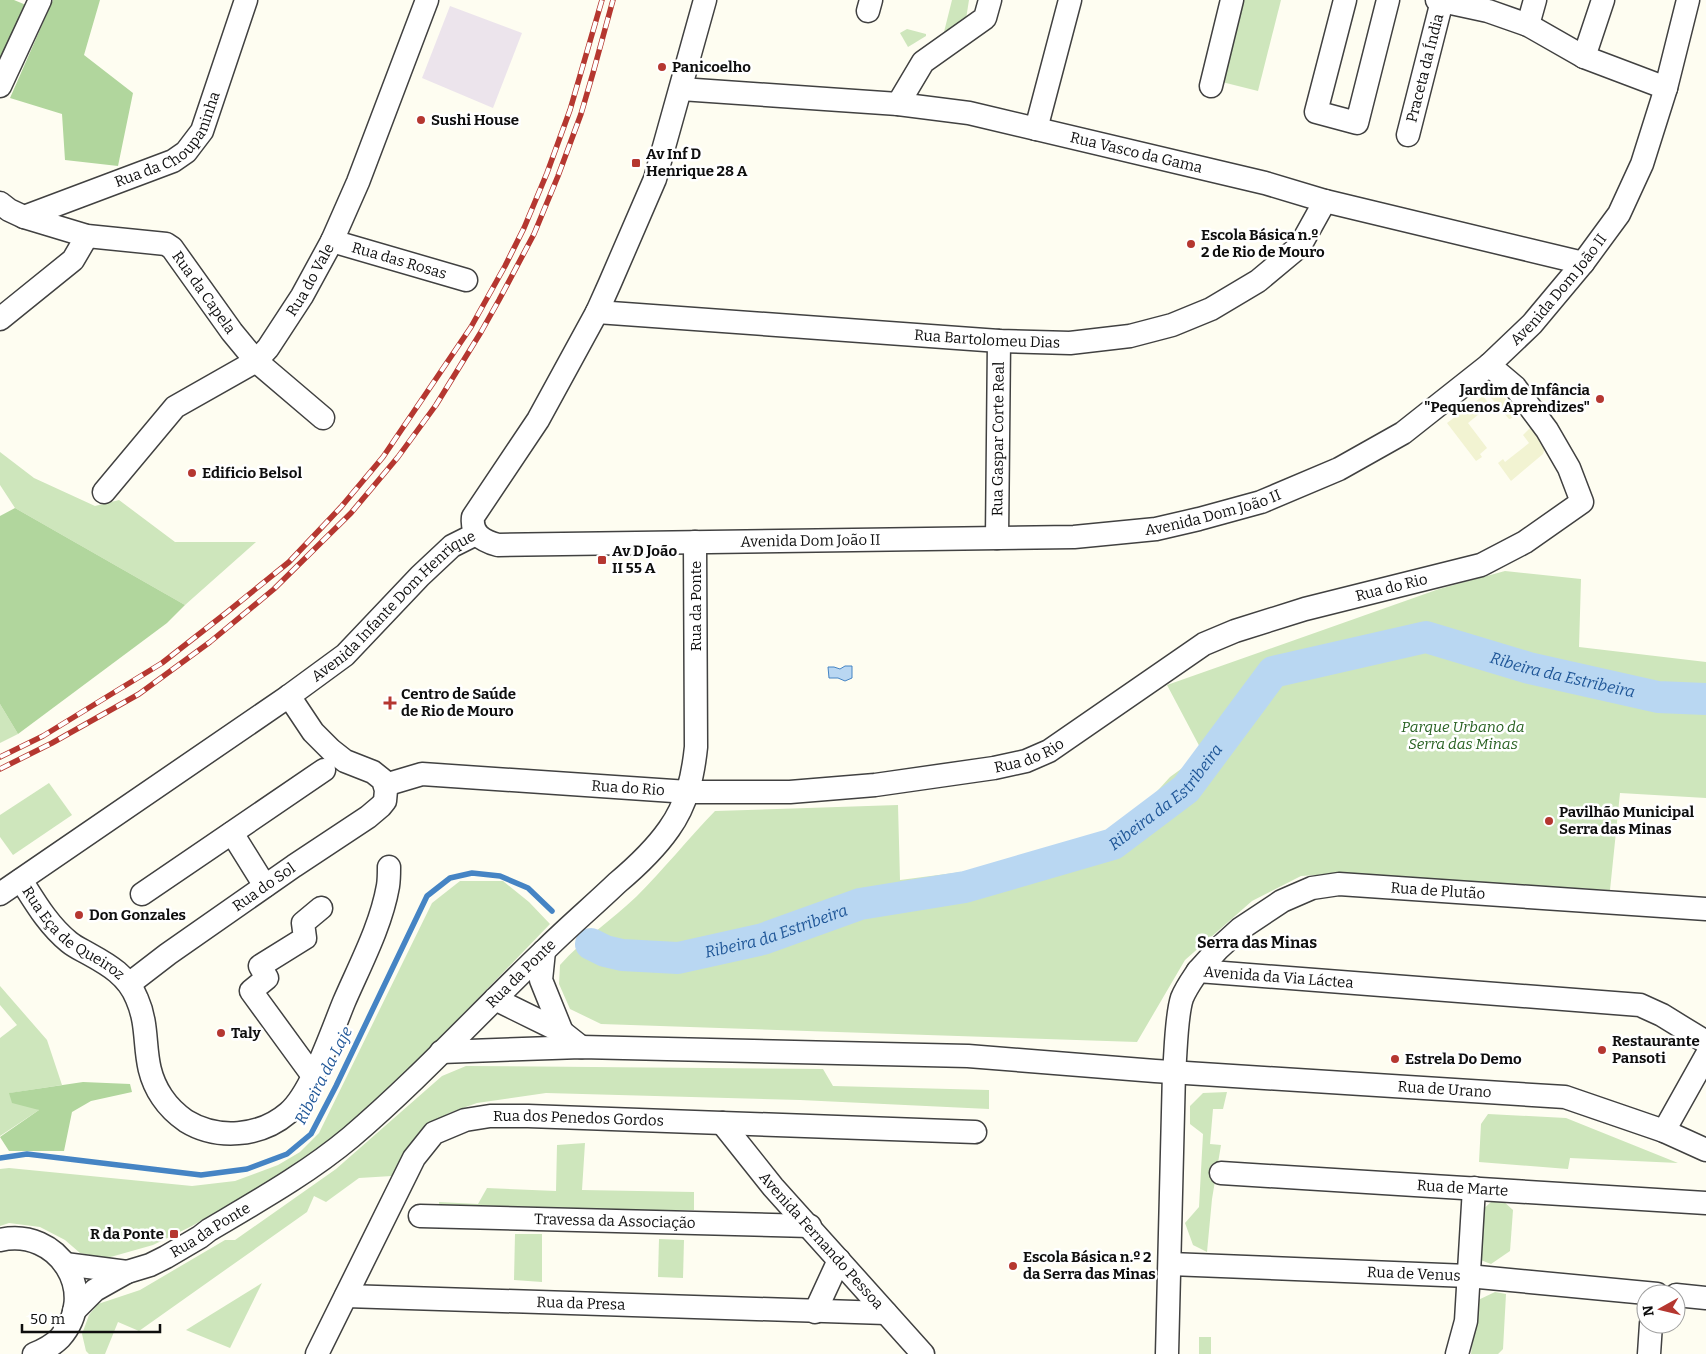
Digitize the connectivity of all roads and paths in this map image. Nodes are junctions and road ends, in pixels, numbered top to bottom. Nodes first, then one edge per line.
1 (40, 0) edge
2 (246, 0) edge
3 (427, 0) edge
4 (705, 0) edge
5 (990, 0) edge
6 (1070, 0) edge
7 (1232, 0) edge
8 (1345, 0) edge
9 (1388, 0) edge
10 (1535, 0) edge
11 (1603, 0) edge
12 (1688, 0) edge
13 (1440, 1) edge
14 (1528, 25) junction
15 (1584, 57) junction
16 (0, 86) edge
17 (1211, 86) dead end
18 (681, 88) junction
19 (1666, 88) junction
20 (898, 104) junction
21 (1036, 129) junction
22 (1408, 135) dead end
23 (1326, 201) junction
24 (0, 203) edge
25 (24, 217) junction
26 (87, 236) junction
27 (332, 241) junction
28 (1583, 263) junction
29 (466, 280) dead end
30 (597, 312) junction
31 (0, 319) edge
32 (999, 341) junction
33 (256, 361) junction
34 (1489, 365) junction
35 (323, 418) dead end
36 (104, 492) dead end
37 (476, 534) junction
38 (997, 538) junction
39 (695, 542) junction
40 (288, 696) junction
41 (324, 770) dead end
42 (385, 785) junction
43 (688, 792) junction
44 (232, 833) junction
45 (389, 867) dead end
46 (21, 880) junction
47 (265, 886) junction
48 (0, 894) edge
49 (142, 894) dead end
50 (321, 908) dead end
51 (1706, 909) edge
52 (544, 951) junction
53 (1198, 971) junction
54 (129, 984) junction
55 (495, 999) junction
56 (562, 1032) junction
57 (1706, 1042) edge
58 (581, 1046) junction
59 (441, 1052) junction
60 (1706, 1056) edge
61 (1174, 1072) junction
62 (313, 1076) junction
63 (722, 1123) junction
64 (1664, 1131) junction
65 (975, 1132) dead end
66 (1706, 1150) edge
67 (1221, 1173) dead end
68 (1474, 1188) junction
69 (1706, 1203) edge
70 (420, 1216) dead end
71 (810, 1226) junction
72 (0, 1240) edge
73 (839, 1260) junction
74 (66, 1264) junction
75 (1170, 1264) junction
76 (126, 1272) junction
77 (1468, 1276) junction
78 (1636, 1292) edge
79 (346, 1296) junction
80 (1686, 1297) edge
81 (1706, 1298) edge
82 (74, 1311) junction
83 (815, 1312) junction
84 (886, 1313) junction
85 (1650, 1334) edge
86 (46, 1352) edge
87 (317, 1354) edge
88 (923, 1354) edge
89 (1167, 1354) edge
90 (1457, 1354) edge
91 (1649, 1354) edge

1 - 16 street
2 - 25 street, Rua da Choupaninha
3 - 27 street, Rua do Vale
4 - 18 street, Avenida Infante Dom Henrique
5 - 20 street
6 - 21 street
7 - 17 street
8 - 9 street
10 - 14 street
11 - 15 street
12 - 19 street, Avenida Dom João II
13 - 14 street, Praceta da Índia
13 - 22 street, Praceta da Índia
14 - 15 street, Praceta da Índia
15 - 19 street, Praceta da Índia
18 - 20 street, Rua Vasco da Gama
18 - 30 street, Avenida Infante Dom Henrique
19 - 28 street, Avenida Dom João II
20 - 21 street, Rua Vasco da Gama
21 - 23 street, Rua Vasco da Gama
23 - 28 street, Rua Vasco da Gama
23 - 32 street, Rua Bartolomeu Dias
24 - 25 street, Rua da Capela
25 - 26 street, Rua da Capela
26 - 31 street
26 - 33 street, Rua da Capela
27 - 29 street, Rua das Rosas
27 - 33 street, Rua do Vale
28 - 34 street, Avenida Dom João II
30 - 32 street, Rua Bartolomeu Dias
30 - 37 street, Avenida Infante Dom Henrique
32 - 38 street, Rua Gaspar Corte Real
33 - 35 street, Rua da Capela
33 - 36 street, Rua do Vale
34 - 38 street, Avenida Dom João II
34 - 43 street, Rua do Rio
37 - 39 street, Avenida Dom João II
37 - 40 street, Avenida Infante Dom Henrique
38 - 39 street, Avenida Dom João II
39 - 43 street, Rua da Ponte
40 - 42 street
40 - 46 street, Avenida Infante Dom Henrique
41 - 44 street
42 - 43 street, Rua do Rio
42 - 47 street, Rua do Sol
43 - 52 street, Rua da Ponte
44 - 47 street
44 - 49 street
45 - 62 street
46 - 48 street, Avenida Infante Dom Henrique
46 - 54 street, Rua Eça de Queiroz
47 - 54 street, Rua do Sol
50 - 62 street
51 - 53 street, Rua de Plutão
52 - 55 street, Rua da Ponte
52 - 56 street
53 - 57 street, Avenida da Via Láctea
53 - 61 street, Avenida da Via Láctea
54 - 62 street
55 - 56 street
55 - 59 street, Rua da Ponte
56 - 58 street
58 - 59 street, Rua de Urano
58 - 61 street, Rua de Urano
59 - 76 street, Rua da Ponte
60 - 64 street
61 - 64 street, Rua de Urano
61 - 75 street, Avenida da Via Láctea
63 - 65 street, Rua dos Penedos Gordos
63 - 71 street, Avenida Fernando Pessoa
63 - 79 street, Rua dos Penedos Gordos
64 - 66 street, Rua de Urano
67 - 68 street, Rua de Marte
68 - 69 street, Rua de Marte
68 - 77 street
70 - 71 street, Travessa da Associação
71 - 73 street, Avenida Fernando Pessoa
72 - 74 street
73 - 83 street
73 - 84 street, Avenida Fernando Pessoa
74 - 76 street
74 - 82 street
75 - 77 street, Rua de Venus
75 - 89 street, Avenida da Via Láctea
76 - 82 street
77 - 78 street, Rua de Venus
77 - 90 street
79 - 83 street, Rua da Presa
79 - 87 street, Rua dos Penedos Gordos
80 - 81 street
82 - 86 street
83 - 84 street, Rua da Presa
84 - 88 street, Avenida Fernando Pessoa
85 - 91 street

